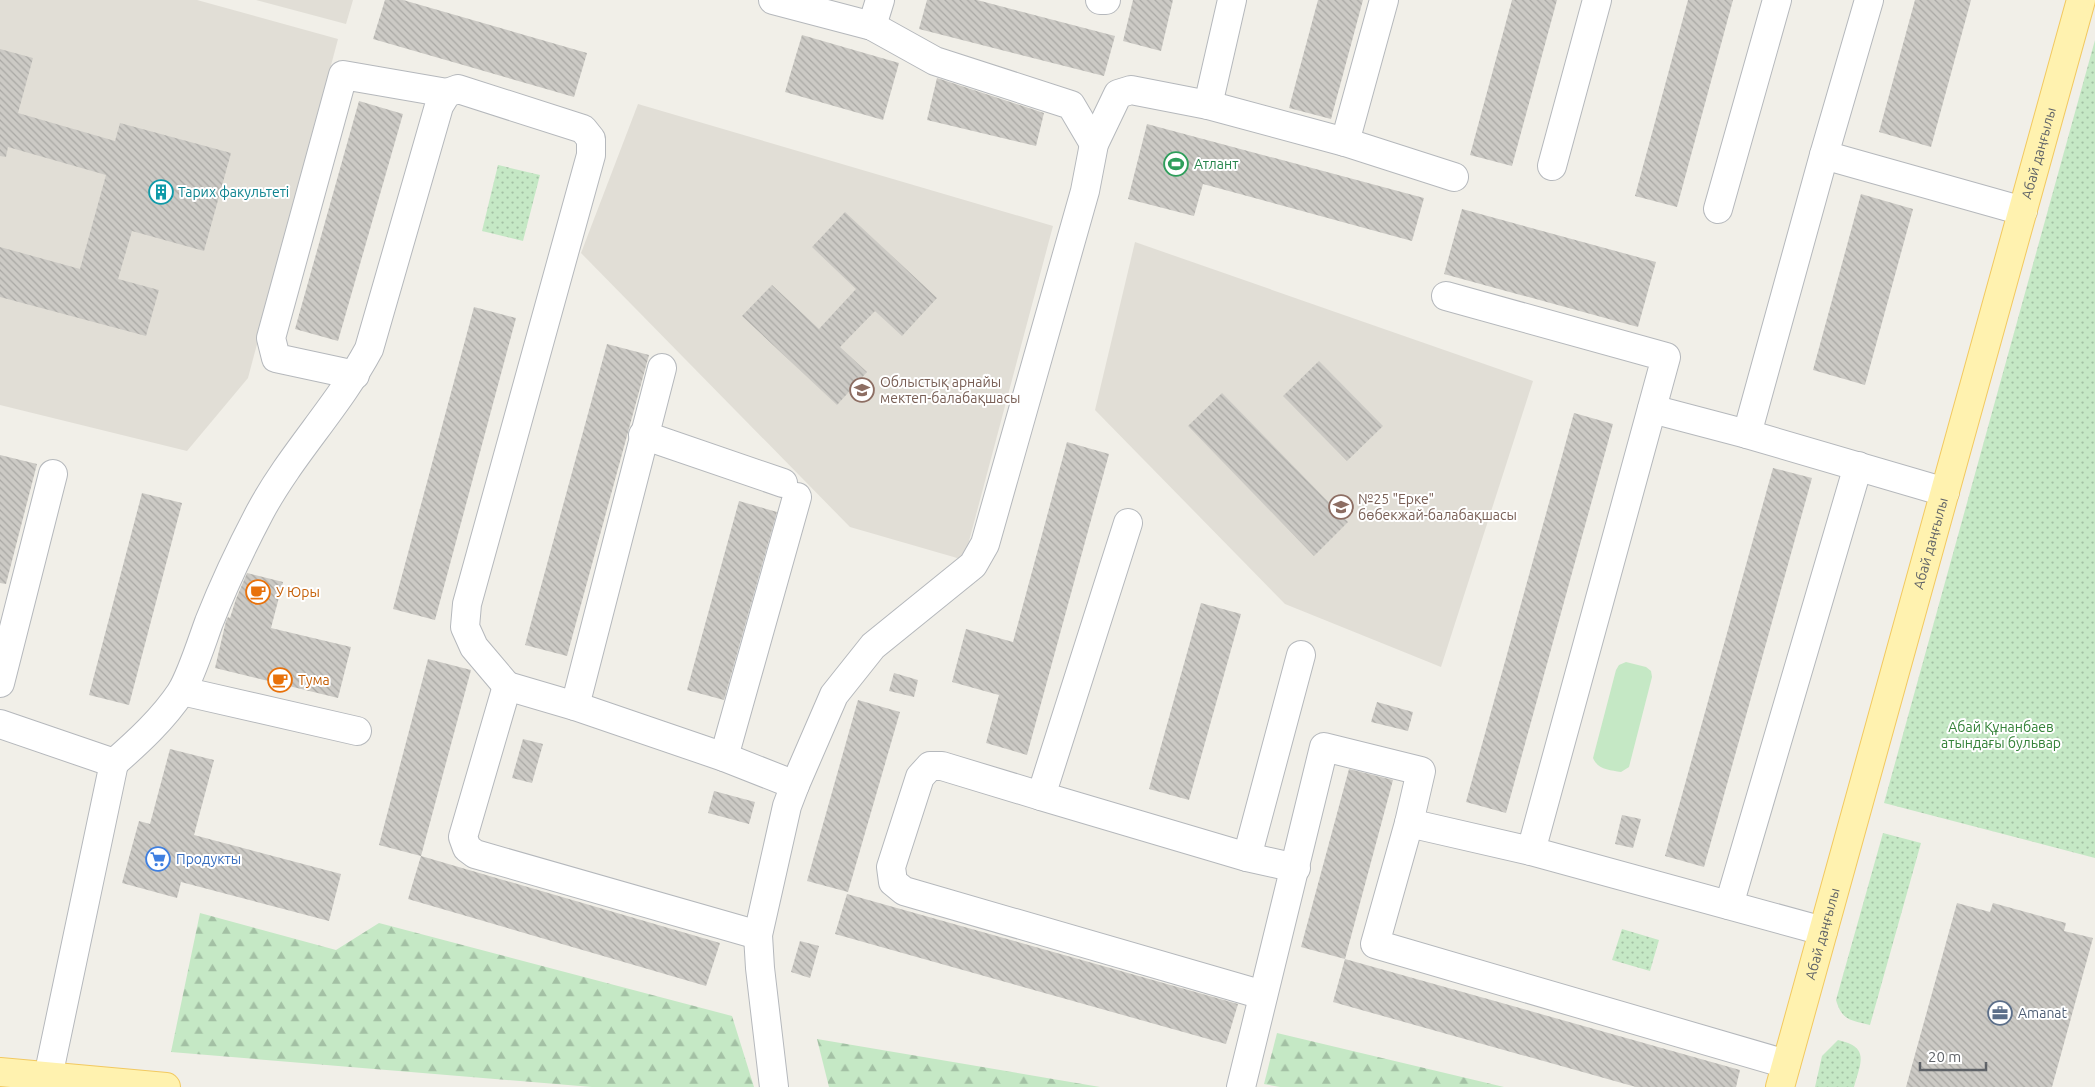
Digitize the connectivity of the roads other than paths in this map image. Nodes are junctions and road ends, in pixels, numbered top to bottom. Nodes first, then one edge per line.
1 (773, 0) edge
2 (880, 0) edge
3 (1100, 0) edge
4 (1106, 0) edge
5 (1232, 0) edge
6 (1384, 0) edge
7 (1597, 0) edge
8 (1776, 0) edge
9 (1869, 0) edge
10 (2082, 0) edge
11 (872, 26) junction
12 (447, 93) junction
13 (1208, 105) junction
14 (1345, 142) junction
15 (1094, 144) junction
16 (1824, 155) junction
17 (1552, 166) dead end
18 (1454, 177) dead end
19 (1718, 209) dead end
20 (2023, 211) junction
21 (1446, 296) dead end
22 (662, 368) dead end
23 (355, 375) junction
24 (1652, 409) junction
25 (1748, 434) junction
26 (643, 436) junction
27 (1858, 466) junction
28 (53, 474) dead end
29 (1945, 492) junction
30 (1128, 523) dead end
31 (1301, 655) dead end
32 (0, 683) edge
33 (507, 686) junction
34 (182, 690) junction
35 (575, 706) junction
36 (0, 724) edge
37 (357, 731) dead end
38 (724, 757) junction
39 (114, 763) junction
40 (795, 785) junction
41 (1041, 796) junction
42 (1409, 823) junction
43 (1531, 850) junction
44 (1247, 857) junction
45 (1296, 868) junction
46 (1729, 905) junction
47 (1823, 931) junction
48 (758, 935) junction
49 (1263, 995) junction
50 (0, 1072) edge
51 (48, 1076) junction
52 (1783, 1076) edge
53 (166, 1087) edge
54 (774, 1087) edge
55 (1241, 1087) edge

1 - 11 lane
2 - 11 lane
3 - 4 lane
5 - 13 lane
6 - 14 lane
7 - 17 lane
8 - 19 lane
9 - 16 lane
10 - 20 main road, Абай даңғылы
11 - 15 lane
12 - 23 lane
12 - 23 lane
12 - 33 lane
13 - 14 lane
13 - 15 lane
14 - 18 lane
15 - 40 lane
16 - 20 lane
16 - 25 lane
20 - 29 main road, Абай даңғылы
21 - 24 lane
22 - 26 lane
23 - 34 lane
24 - 25 lane
24 - 43 lane
25 - 27 lane
26 - 35 lane
26 - 38 lane
27 - 29 lane
27 - 46 lane
28 - 32 lane
29 - 47 main road, Абай даңғылы
30 - 41 lane
31 - 44 lane
33 - 35 lane
33 - 48 lane
34 - 37 lane
34 - 39 lane
35 - 38 lane
36 - 39 lane
38 - 40 lane
39 - 51 lane
40 - 48 lane
41 - 44 lane
41 - 49 lane
42 - 43 lane
42 - 45 lane
42 - 52 lane
43 - 46 lane
44 - 45 lane
45 - 49 lane
46 - 47 lane
47 - 52 main road, Абай даңғылы
48 - 54 lane
49 - 55 lane
50 - 51 main road
51 - 53 main road

